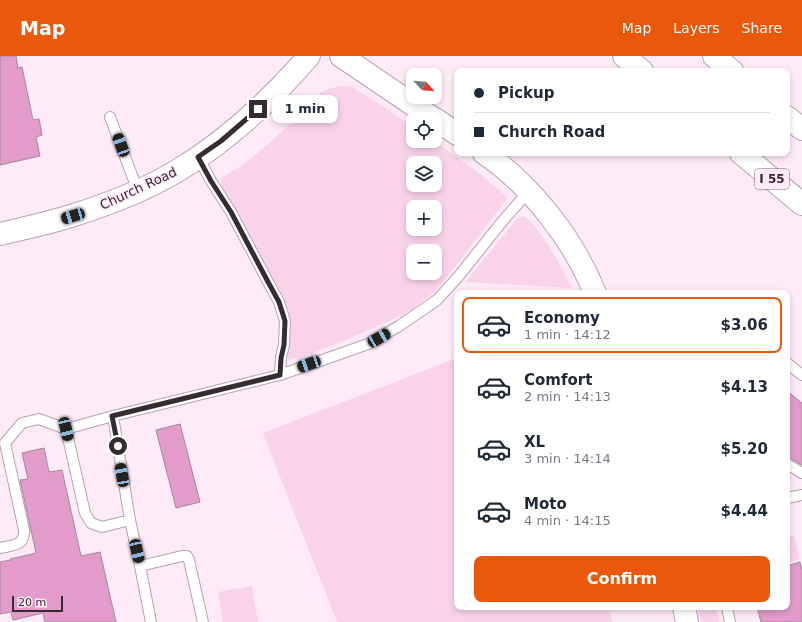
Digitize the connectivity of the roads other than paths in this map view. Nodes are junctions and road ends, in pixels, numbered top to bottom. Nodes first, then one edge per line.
1 (309, 56) edge
2 (341, 56) edge
3 (624, 56) edge
4 (714, 56) edge
5 (638, 68) edge
6 (728, 68) edge
7 (425, 112) edge
8 (110, 117) dead end
9 (790, 119) edge
10 (442, 124) edge
11 (802, 129) edge
12 (454, 132) edge
13 (488, 156) edge
14 (745, 156) edge
15 (198, 157) junction
16 (138, 191) junction
17 (528, 192) junction
18 (802, 204) edge
19 (0, 234) edge
20 (594, 290) edge
21 (790, 365) edge
22 (280, 375) junction
23 (802, 375) edge
24 (112, 416) junction
25 (66, 429) junction
26 (790, 466) edge
27 (802, 473) edge
28 (802, 495) edge
29 (790, 497) edge
30 (130, 520) junction
31 (0, 548) edge
32 (140, 566) junction
33 (685, 610) edge
34 (728, 610) edge
35 (151, 622) edge
36 (203, 622) edge
37 (687, 622) edge
38 (730, 622) edge

1 - 15 main road, Church Road
2 - 7 main road
3 - 5 main road
4 - 6 main road
8 - 16 lane
9 - 11 main road
10 - 12 main road
13 - 17 main road
14 - 18 main road, I 55
15 - 16 main road, Church Road
15 - 22 lane
16 - 19 main road, Church Road
17 - 20 main road
17 - 22 lane
21 - 23 lane
22 - 24 lane
24 - 25 lane
24 - 30 lane
25 - 30 lane
25 - 31 lane
26 - 27 lane
28 - 29 lane
30 - 32 lane
32 - 35 lane
32 - 36 lane
33 - 37 main road
34 - 38 lane

